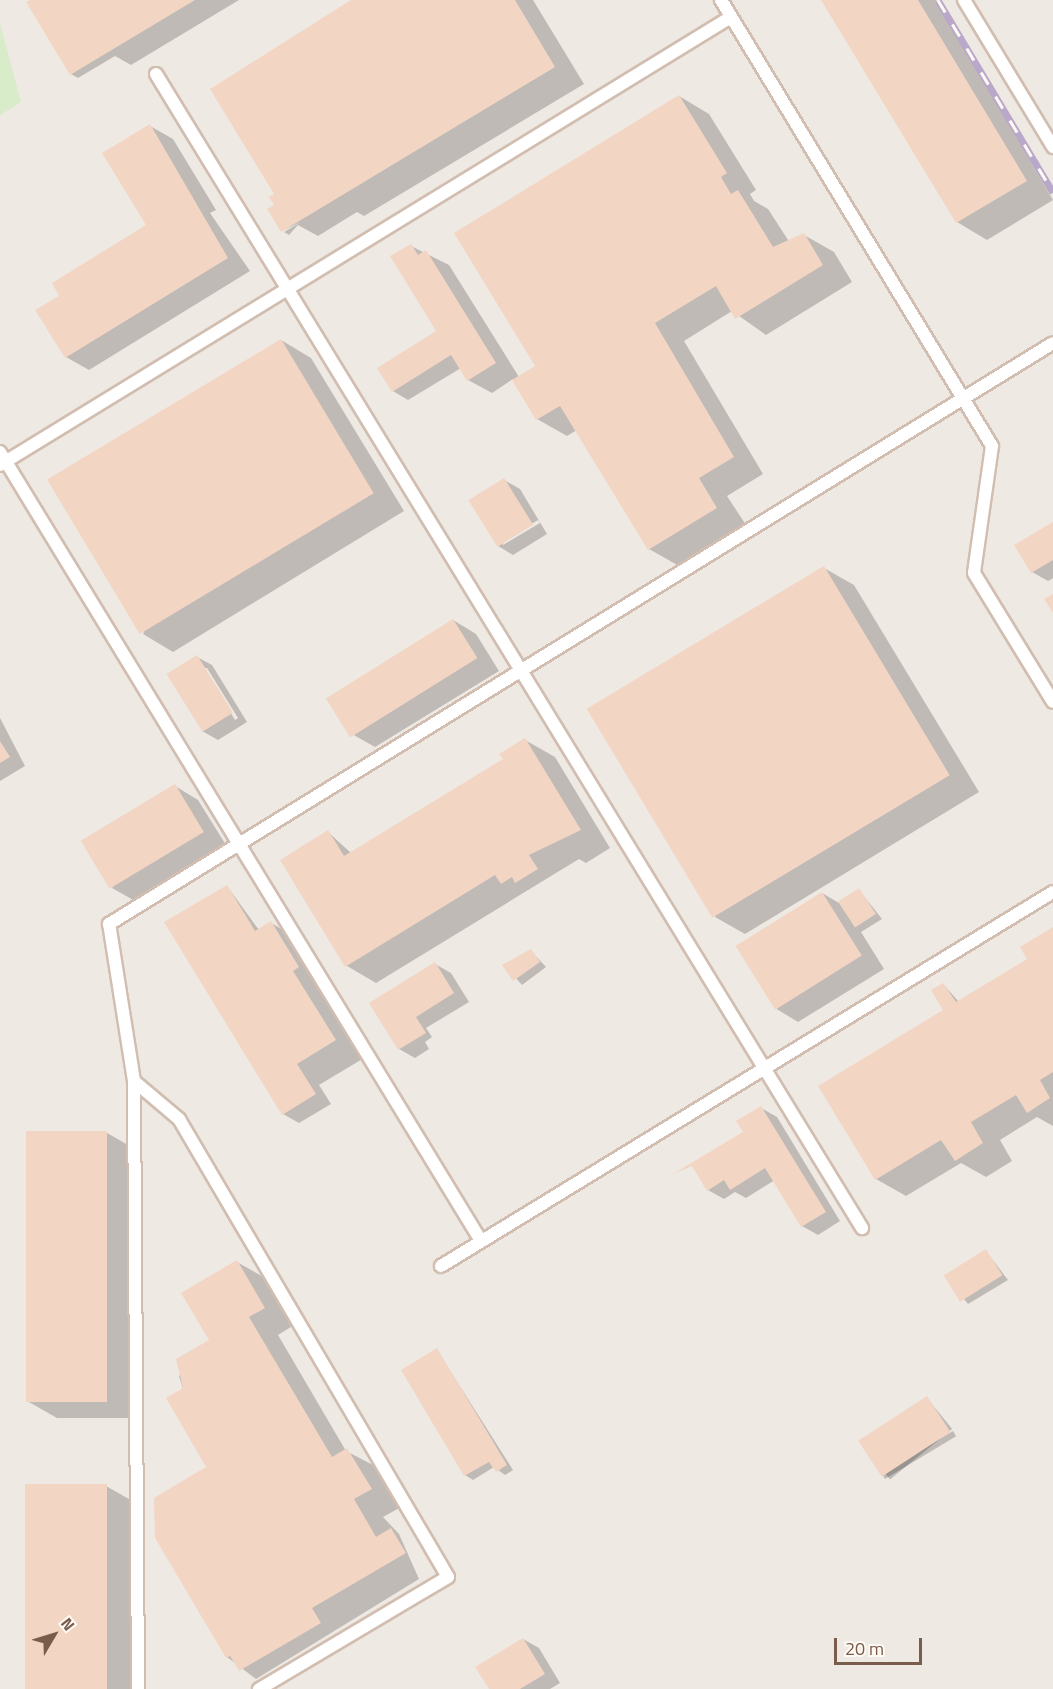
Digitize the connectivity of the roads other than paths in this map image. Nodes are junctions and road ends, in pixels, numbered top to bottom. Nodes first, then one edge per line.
1 (721, 0) edge
2 (964, 0) edge
3 (731, 17) junction
4 (156, 74) dead end
5 (1053, 147) edge
6 (287, 289) junction
7 (1053, 343) edge
8 (964, 400) junction
9 (2, 460) edge
10 (521, 669) junction
11 (1053, 702) edge
12 (239, 843) junction
13 (1053, 892) edge
14 (762, 1065) junction
15 (134, 1081) junction
16 (862, 1228) dead end
17 (481, 1241) junction
18 (441, 1266) dead end
19 (138, 1689) edge
20 (259, 1689) edge

1 - 3 lane
2 - 5 lane
3 - 6 lane
3 - 8 lane
4 - 6 lane
6 - 9 lane
6 - 10 lane
7 - 8 lane
8 - 10 lane
8 - 11 lane
9 - 12 lane
10 - 12 lane
10 - 14 lane
12 - 15 lane
12 - 17 lane
13 - 14 lane
14 - 16 lane
14 - 17 lane
15 - 19 lane
15 - 20 lane
17 - 18 lane

